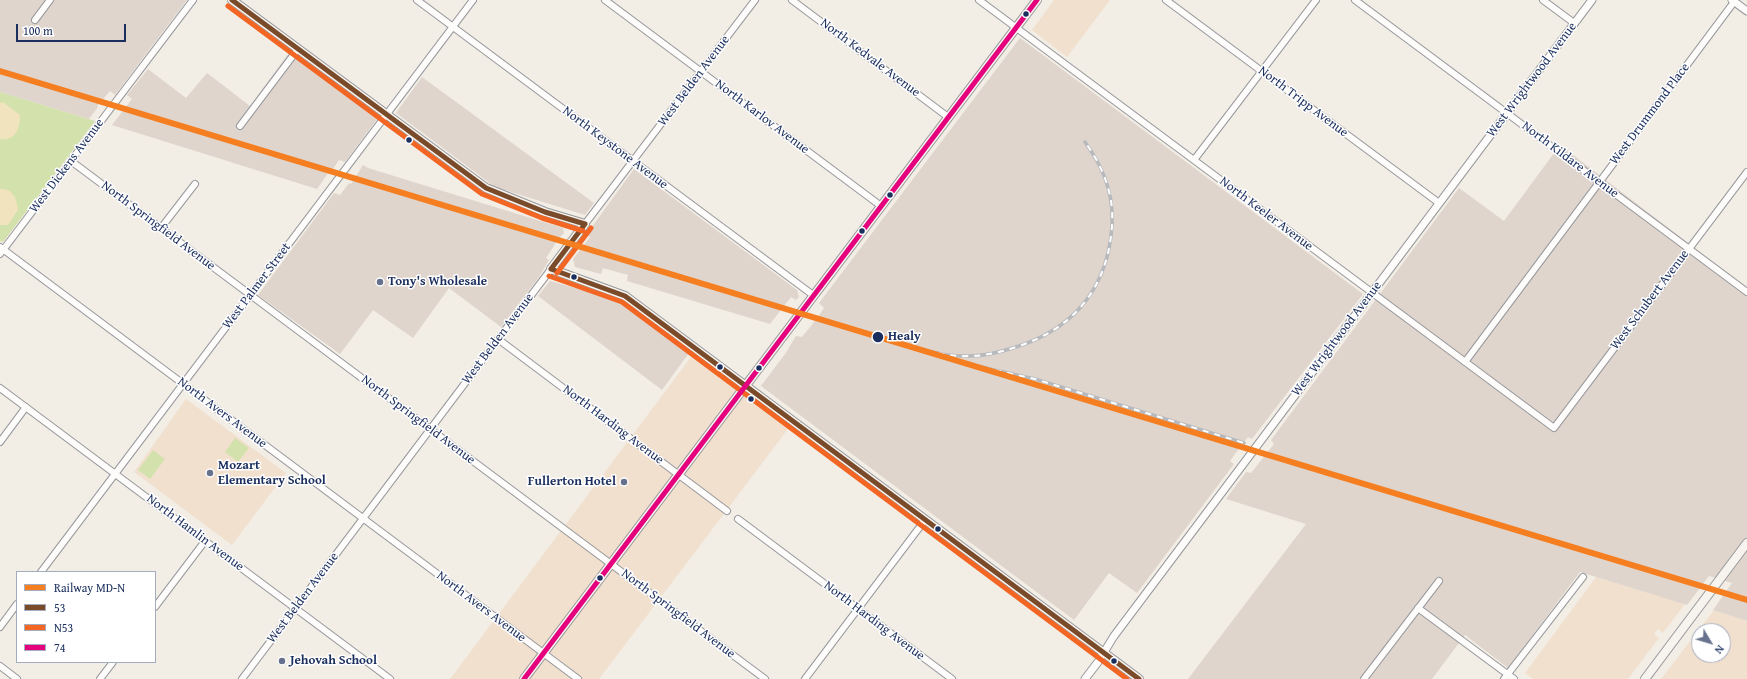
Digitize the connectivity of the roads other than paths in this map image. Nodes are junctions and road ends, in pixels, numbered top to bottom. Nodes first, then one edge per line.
1 (50, 0) edge
2 (193, 0) edge
3 (232, 0) edge
4 (417, 0) edge
5 (473, 0) edge
6 (605, 0) edge
7 (755, 0) edge
8 (792, 0) edge
9 (979, 0) edge
10 (1037, 0) edge
11 (1166, 0) edge
12 (1316, 0) edge
13 (1355, 0) edge
14 (1543, 0) edge
15 (1592, 0) edge
16 (1733, 1) edge
17 (1747, 11) edge
18 (35, 20) dead end
19 (1574, 23) junction
20 (453, 27) junction
21 (1016, 27) junction
22 (298, 49) junction
23 (701, 71) junction
24 (1262, 71) junction
25 (1507, 113) junction
26 (386, 115) junction
27 (948, 117) junction
28 (240, 126) dead end
29 (1194, 160) junction
30 (71, 161) junction
31 (633, 161) junction
32 (1747, 172) edge
33 (1599, 182) junction
34 (195, 184) dead end
35 (1439, 203) junction
36 (881, 206) junction
37 (585, 224) junction
38 (162, 228) junction
39 (1689, 248) junction
40 (1, 250) edge
41 (551, 269) junction
42 (1372, 292) junction
43 (1747, 292) edge
44 (250, 295) junction
45 (814, 296) junction
46 (498, 339) junction
47 (1465, 362) junction
48 (183, 384) junction
49 (745, 386) junction
50 (0, 388) edge
51 (26, 407) junction
52 (1554, 428) joint
53 (431, 430) junction
54 (0, 442) edge
55 (115, 474) junction
56 (678, 474) junction
57 (727, 511) dead end
58 (363, 519) junction
59 (738, 519) dead end
60 (925, 520) junction
61 (205, 541) junction
62 (1747, 544) edge
63 (610, 564) junction
64 (42, 571) edge
65 (1583, 577) dead end
66 (1439, 581) dead end
67 (16, 605) edge
68 (156, 606) edge
69 (295, 608) junction
70 (1418, 608) junction
71 (858, 609) junction
72 (0, 627) edge
73 (1103, 652) junction
74 (543, 653) junction
75 (112, 663) edge
76 (0, 666) edge
77 (1506, 677) edge
78 (17, 679) edge
79 (100, 679) edge
80 (242, 679) edge
81 (390, 679) edge
82 (524, 679) edge
83 (578, 679) edge
84 (765, 679) edge
85 (805, 679) edge
86 (952, 679) edge
87 (1085, 679) edge
88 (1139, 679) edge
89 (1364, 679) edge
90 (1514, 679) edge
91 (1645, 679) edge

1 - 18 street
2 - 30 street, West Dickens Avenue
3 - 22 main road
4 - 20 street, North Keystone Avenue
5 - 20 street, West Palmer Street
6 - 23 street, North Karlov Avenue
7 - 23 street, West Belden Avenue
8 - 27 street, North Kedvale Avenue
9 - 21 street, North Keeler Avenue
10 - 21 main road
11 - 24 street, North Tripp Avenue
12 - 24 street
13 - 25 street, North Kildare Avenue
14 - 19 street
15 - 19 street, West Wrightwood Avenue
16 - 17 street
16 - 33 street, West Drummond Place
19 - 25 street, West Wrightwood Avenue
20 - 26 street, West Palmer Street
20 - 31 street, North Keystone Avenue
21 - 27 main road
21 - 29 street, North Keeler Avenue
22 - 26 main road
22 - 28 street
23 - 31 street, West Belden Avenue
23 - 36 street, North Karlov Avenue
24 - 29 street
24 - 35 street, North Tripp Avenue
25 - 33 street, North Kildare Avenue
25 - 35 street, West Wrightwood Avenue
26 - 37 main road
26 - 44 street, West Palmer Street
27 - 36 main road
29 - 42 street, North Keeler Avenue
30 - 38 street, North Springfield Avenue
30 - 40 street, West Dickens Avenue
31 - 37 street, West Belden Avenue
31 - 45 street, North Keystone Avenue
32 - 39 street, West Schubert Avenue
33 - 39 street, North Kildare Avenue
33 - 47 street, West Drummond Place
34 - 38 street
35 - 42 street, West Wrightwood Avenue
36 - 45 main road
37 - 41 main road, West Belden Avenue
38 - 44 street, North Springfield Avenue
39 - 43 street, North Kildare Avenue
39 - 52 street, West Schubert Avenue
40 - 48 street, North Avers Avenue
41 - 46 street, West Belden Avenue
41 - 49 main road
42 - 47 street, North Keeler Avenue
42 - 73 street, West Wrightwood Avenue
44 - 48 street, West Palmer Street
44 - 53 street, North Springfield Avenue
45 - 49 main road
46 - 53 street, West Belden Avenue
46 - 56 street, North Harding Avenue
47 - 52 street, North Keeler Avenue
48 - 55 street, West Palmer Street
48 - 58 street, North Avers Avenue
49 - 56 main road
49 - 60 main road
50 - 51 street, North Hamlin Avenue
51 - 54 street
51 - 55 street, North Hamlin Avenue
53 - 58 street, West Belden Avenue
53 - 63 street, North Springfield Avenue
55 - 61 street, North Hamlin Avenue
55 - 64 street, West Palmer Street
56 - 57 street, North Harding Avenue
56 - 63 main road
58 - 69 street, West Belden Avenue
58 - 74 street, North Avers Avenue
59 - 71 street, North Harding Avenue
60 - 71 street
60 - 73 main road
61 - 68 street
61 - 69 street, North Hamlin Avenue
62 - 91 main road
63 - 74 main road
63 - 84 street, North Springfield Avenue
65 - 77 street
66 - 70 street
67 - 72 street
69 - 80 street, West Belden Avenue
69 - 81 street, North Hamlin Avenue
70 - 77 street
70 - 89 street
71 - 85 street
71 - 86 street, North Harding Avenue
73 - 87 street, West Wrightwood Avenue
73 - 88 main road
74 - 82 main road
74 - 83 street, North Avers Avenue
75 - 79 street
76 - 78 street
77 - 90 street

